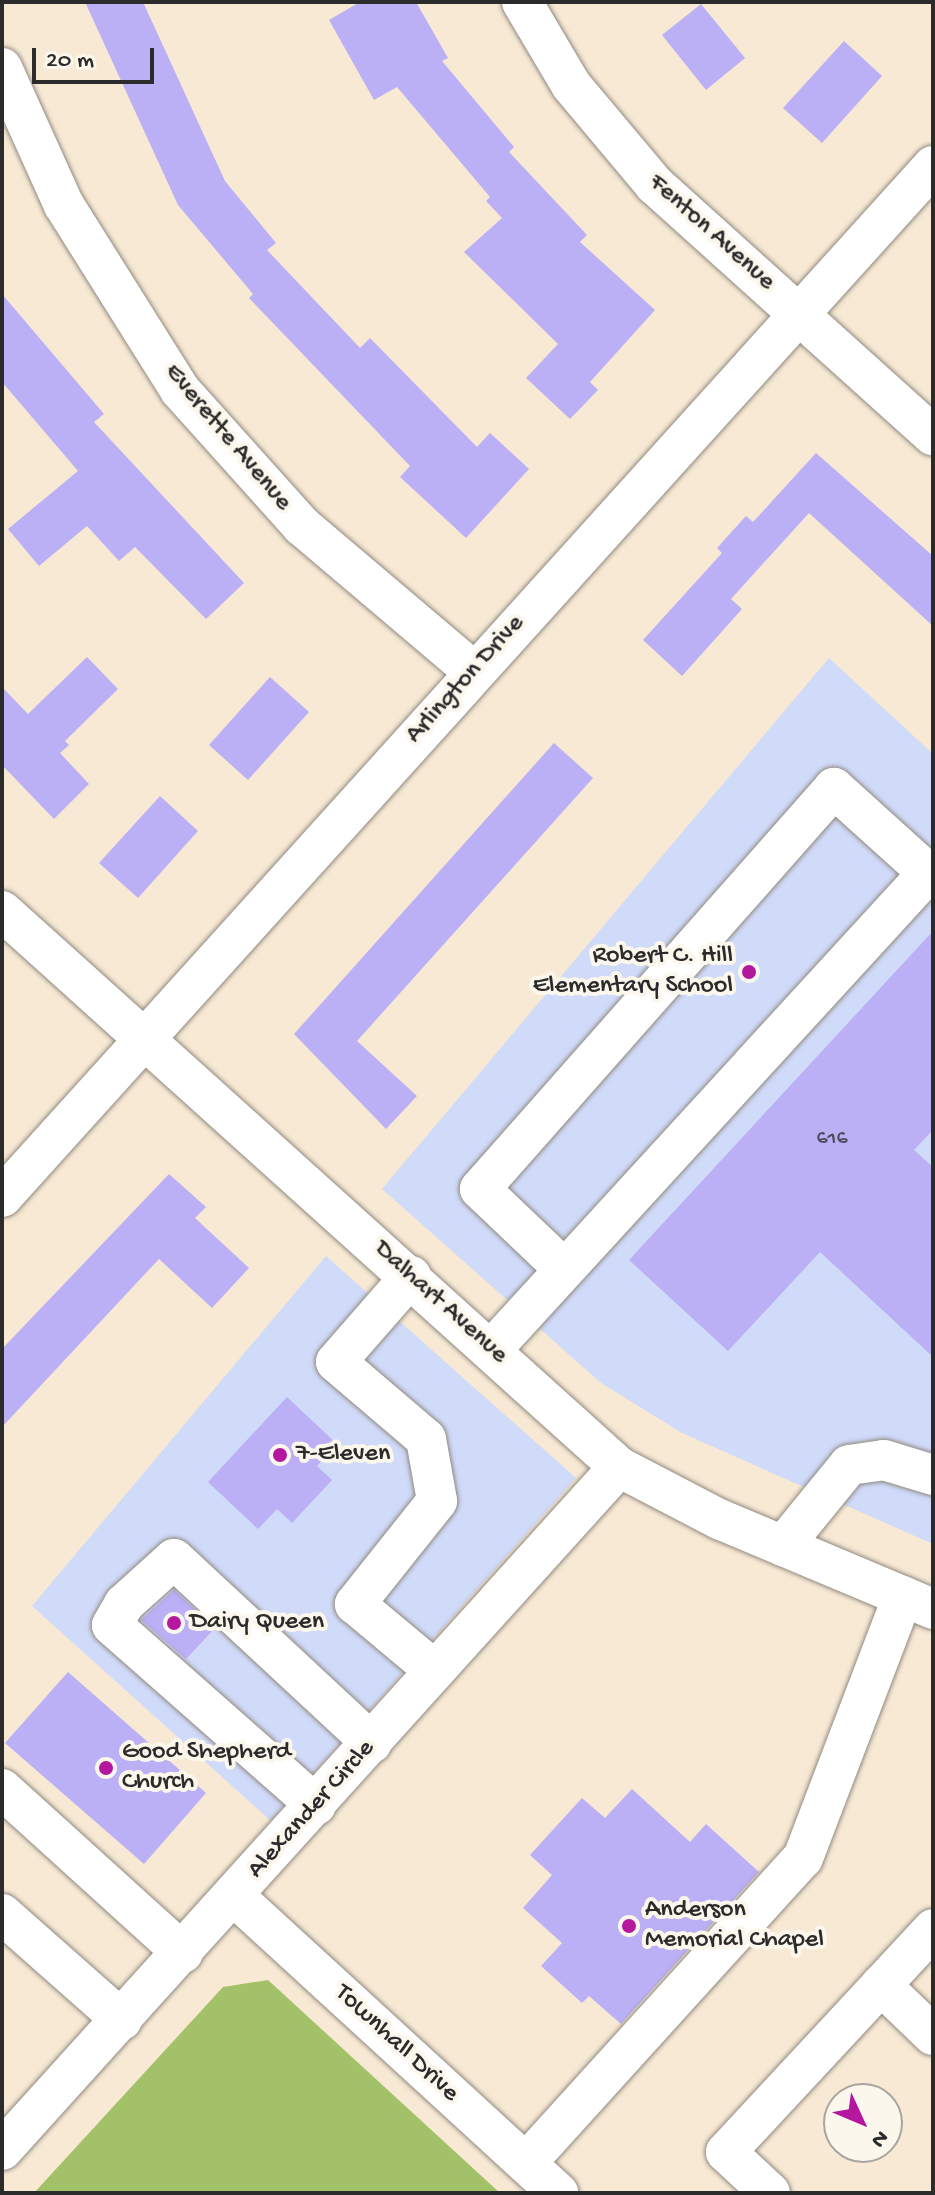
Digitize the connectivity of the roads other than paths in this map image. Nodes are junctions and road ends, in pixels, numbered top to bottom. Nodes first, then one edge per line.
1 (522, 2) edge
2 (2, 68) edge
3 (933, 166) edge
4 (801, 315) junction
5 (933, 435) edge
6 (473, 671) junction
7 (2, 911) edge
8 (146, 1036) junction
9 (2, 1197) edge
10 (564, 1269) junction
11 (411, 1276) junction
12 (492, 1349) junction
13 (619, 1467) junction
14 (933, 1475) edge
15 (783, 1546) junction
16 (918, 1603) edge
17 (435, 1671) junction
18 (372, 1743) junction
19 (2, 1789) edge
20 (316, 1805) junction
21 (234, 1896) junction
22 (2, 1914) edge
23 (933, 1929) edge
24 (183, 1953) junction
25 (881, 1985) junction
26 (122, 2020) junction
27 (933, 2035) edge
28 (2, 2150) edge
29 (526, 2163) junction
30 (558, 2193) edge
31 (770, 2193) edge

1 - 4 street, Fenton Avenue
2 - 6 street, Everette Avenue
3 - 4 street, Arlington Drive
4 - 5 street, Fenton Avenue
4 - 6 street, Arlington Drive
6 - 8 street, Arlington Drive
7 - 8 street, Dalhart Avenue
8 - 9 street, Arlington Drive
8 - 11 street, Dalhart Avenue
10 - 10 street
10 - 12 street
11 - 12 street, Dalhart Avenue
11 - 17 street
12 - 13 street, Dalhart Avenue
13 - 15 street, Dalhart Avenue
13 - 17 street, Alexander Circle
14 - 15 street
15 - 16 street, Dalhart Avenue
16 - 29 street
17 - 18 street, Alexander Circle
18 - 20 street, Alexander Circle
18 - 20 street
19 - 24 street
20 - 21 street, Alexander Circle
21 - 24 street, Alexander Circle
21 - 29 street, Townhall Drive
22 - 26 street
23 - 25 street
24 - 26 street, Alexander Circle
25 - 27 street
25 - 31 street
26 - 28 street, Alexander Circle
29 - 30 street, Townhall Drive

